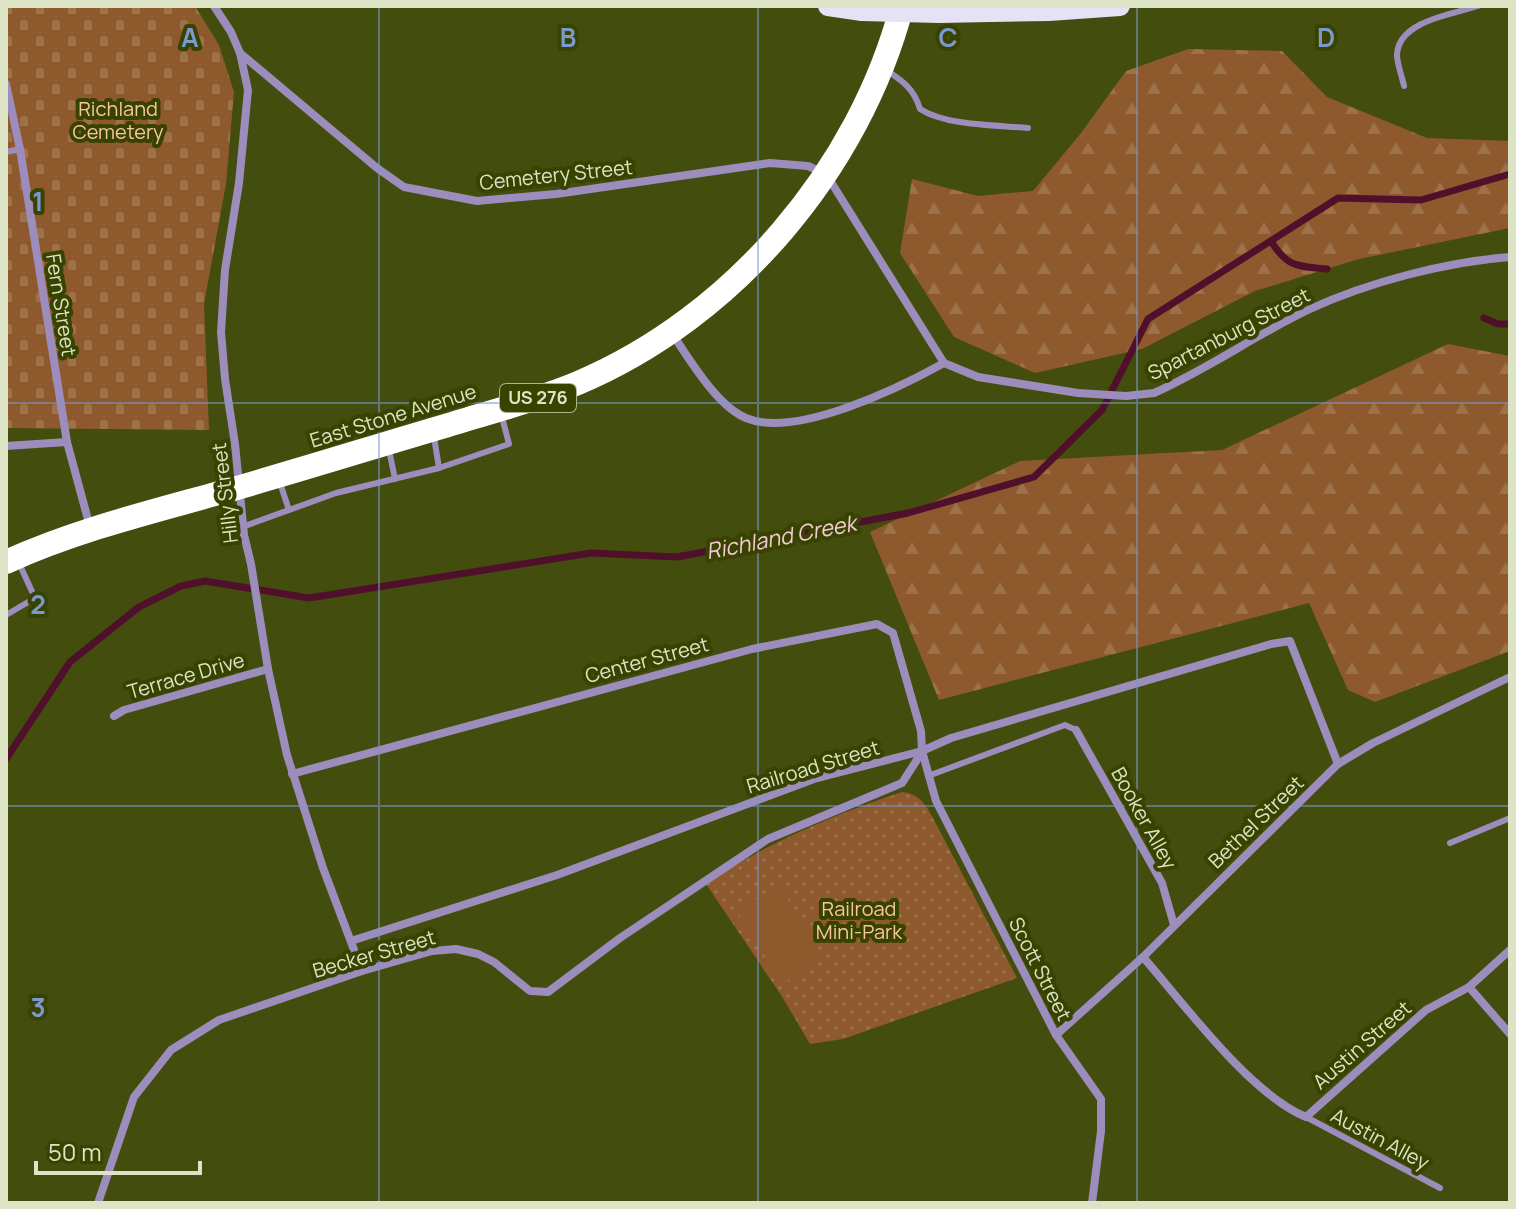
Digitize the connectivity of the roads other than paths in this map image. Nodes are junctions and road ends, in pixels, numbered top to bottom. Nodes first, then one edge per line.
1 (214, 6) edge
2 (828, 6) edge
3 (902, 6) edge
4 (1120, 6) edge
5 (1478, 6) edge
6 (240, 53) junction
7 (883, 68) junction
8 (6, 84) edge
9 (1404, 86) dead end
10 (1028, 128) dead end
11 (20, 149) junction
12 (6, 152) edge
13 (826, 174) junction
14 (1510, 257) edge
15 (670, 331) junction
16 (944, 363) junction
17 (500, 409) junction
18 (432, 429) junction
19 (67, 442) junction
20 (388, 443) junction
21 (6, 446) edge
22 (439, 468) junction
23 (278, 476) junction
24 (395, 479) junction
25 (238, 488) junction
26 (289, 510) junction
27 (242, 527) junction
28 (91, 529) junction
29 (11, 560) edge
30 (6, 615) edge
31 (268, 669) junction
32 (1510, 677) edge
33 (114, 716) dead end
34 (1076, 730) joint
35 (922, 751) junction
36 (1338, 764) junction
37 (292, 774) junction
38 (928, 776) junction
39 (1510, 818) edge
40 (1450, 843) dead end
41 (1174, 925) junction
42 (351, 941) junction
43 (1510, 950) edge
44 (1143, 957) junction
45 (362, 971) junction
46 (1469, 987) junction
47 (1510, 1034) edge
48 (1056, 1035) junction
49 (1306, 1117) junction
50 (1440, 1188) dead end
51 (98, 1203) edge
52 (1092, 1203) edge

1 - 6 street, Hilly Street
2 - 4 main road, bridge
3 - 7 highway, East Stone Avenue / US 276
5 - 9 lane
6 - 13 street, Cemetery Street
6 - 25 street, Hilly Street
7 - 10 lane
7 - 13 highway, East Stone Avenue / US 276
8 - 11 street, Fern Street
11 - 12 lane
11 - 19 street, Fern Street
13 - 15 highway, East Stone Avenue / US 276
13 - 16 street
14 - 16 street, Spartanburg Street
15 - 16 street
15 - 17 highway, East Stone Avenue / US 276
17 - 18 highway, East Stone Avenue / US 276
17 - 22 lane
18 - 20 highway, East Stone Avenue / US 276
18 - 22 lane
19 - 21 street
19 - 28 street, Fern Street
20 - 23 highway, East Stone Avenue / US 276
20 - 24 lane
22 - 24 lane
23 - 25 highway, East Stone Avenue / US 276
23 - 26 lane
24 - 26 lane
25 - 27 street, Hilly Street
25 - 28 highway, East Stone Avenue / US 276
26 - 27 lane
27 - 31 street, Hilly Street
28 - 29 highway, East Stone Avenue / US 276
29 - 30 lane
31 - 33 street, Terrace Drive
31 - 37 street, Hilly Street
32 - 36 street, Bethel Street
34 - 38 lane
34 - 41 street, Booker Alley
35 - 36 street, Railroad Street
35 - 37 street, Center Street
35 - 38 street, Scott Street
35 - 42 street, Railroad Street
35 - 45 street, Becker Street
36 - 41 street, Bethel Street
37 - 42 street, Hilly Street
38 - 48 street, Scott Street
39 - 40 lane
41 - 44 street, Bethel Street
42 - 45 street, Hilly Street
43 - 46 street, Austin Street
44 - 48 street, Bethel Street
44 - 49 street, Austin Street
45 - 51 street, Becker Street
46 - 47 street
46 - 49 street, Austin Street
48 - 52 street, Scott Street
49 - 50 lane, Austin Alley

